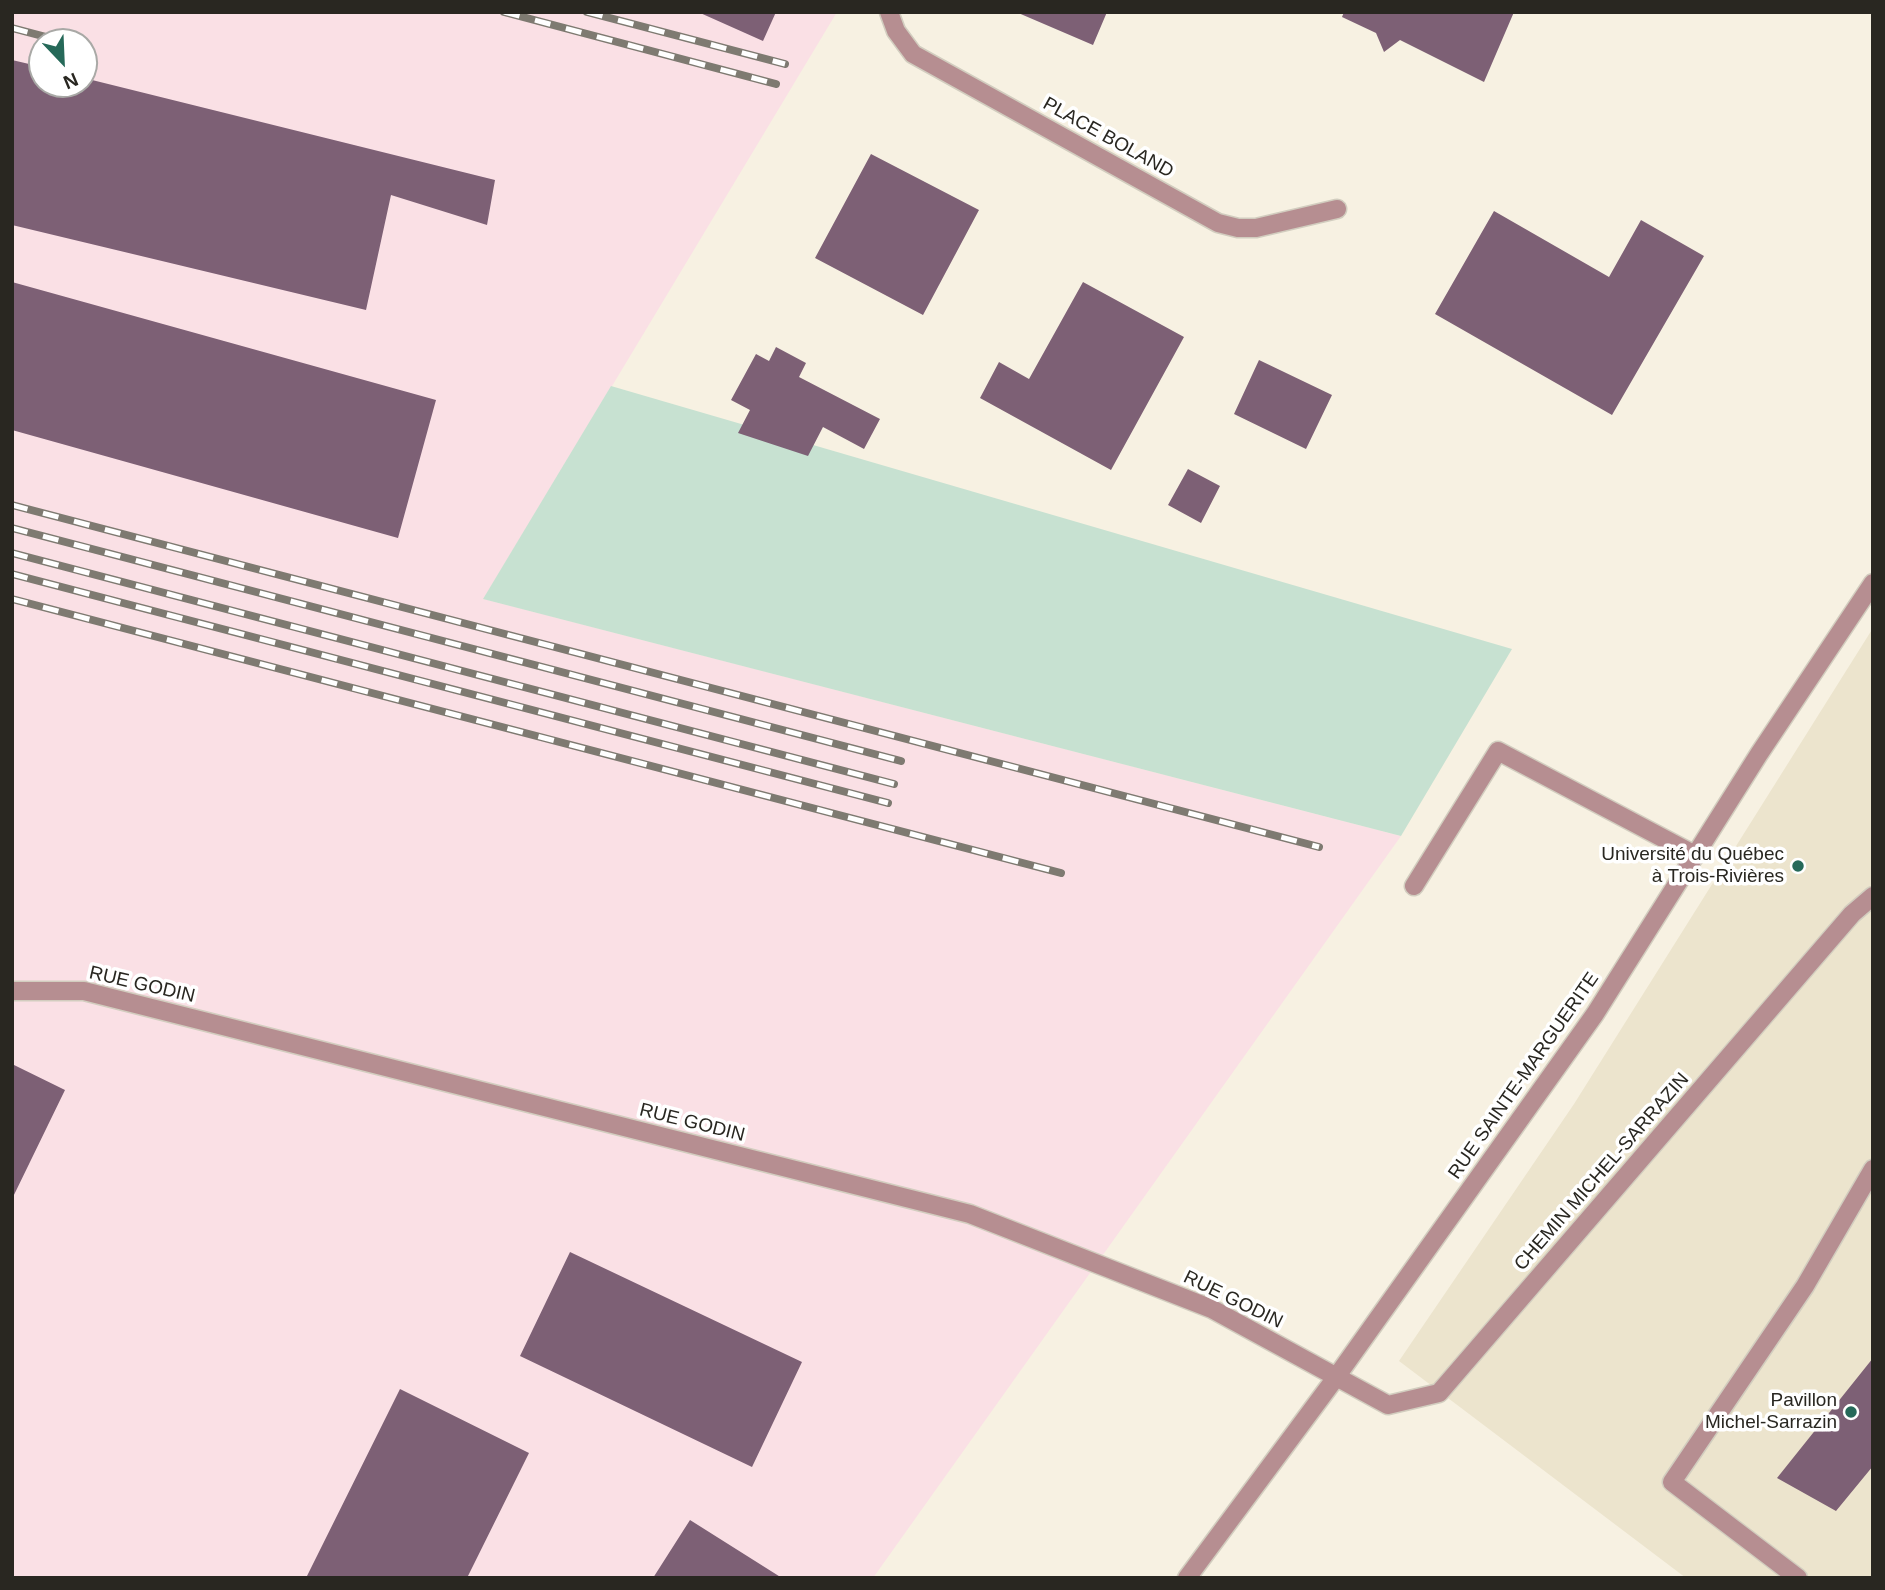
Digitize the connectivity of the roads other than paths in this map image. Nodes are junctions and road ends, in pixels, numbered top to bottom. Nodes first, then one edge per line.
1 (889, 12) edge
2 (1337, 209) dead end
3 (1873, 583) edge
4 (1695, 855) junction
5 (1414, 886) dead end
6 (1873, 896) edge
7 (12, 991) edge
8 (1873, 1169) edge
9 (1337, 1376) junction
10 (1187, 1578) edge
11 (1798, 1578) edge

1 - 2 street, PLACE BOLAND
3 - 4 street, RUE SAINTE-MARGUERITE
4 - 5 street
4 - 9 street, RUE SAINTE-MARGUERITE
6 - 9 street, CHEMIN MICHEL-SARRAZIN
7 - 9 street, RUE GODIN
8 - 11 street
9 - 10 street, RUE SAINTE-MARGUERITE

